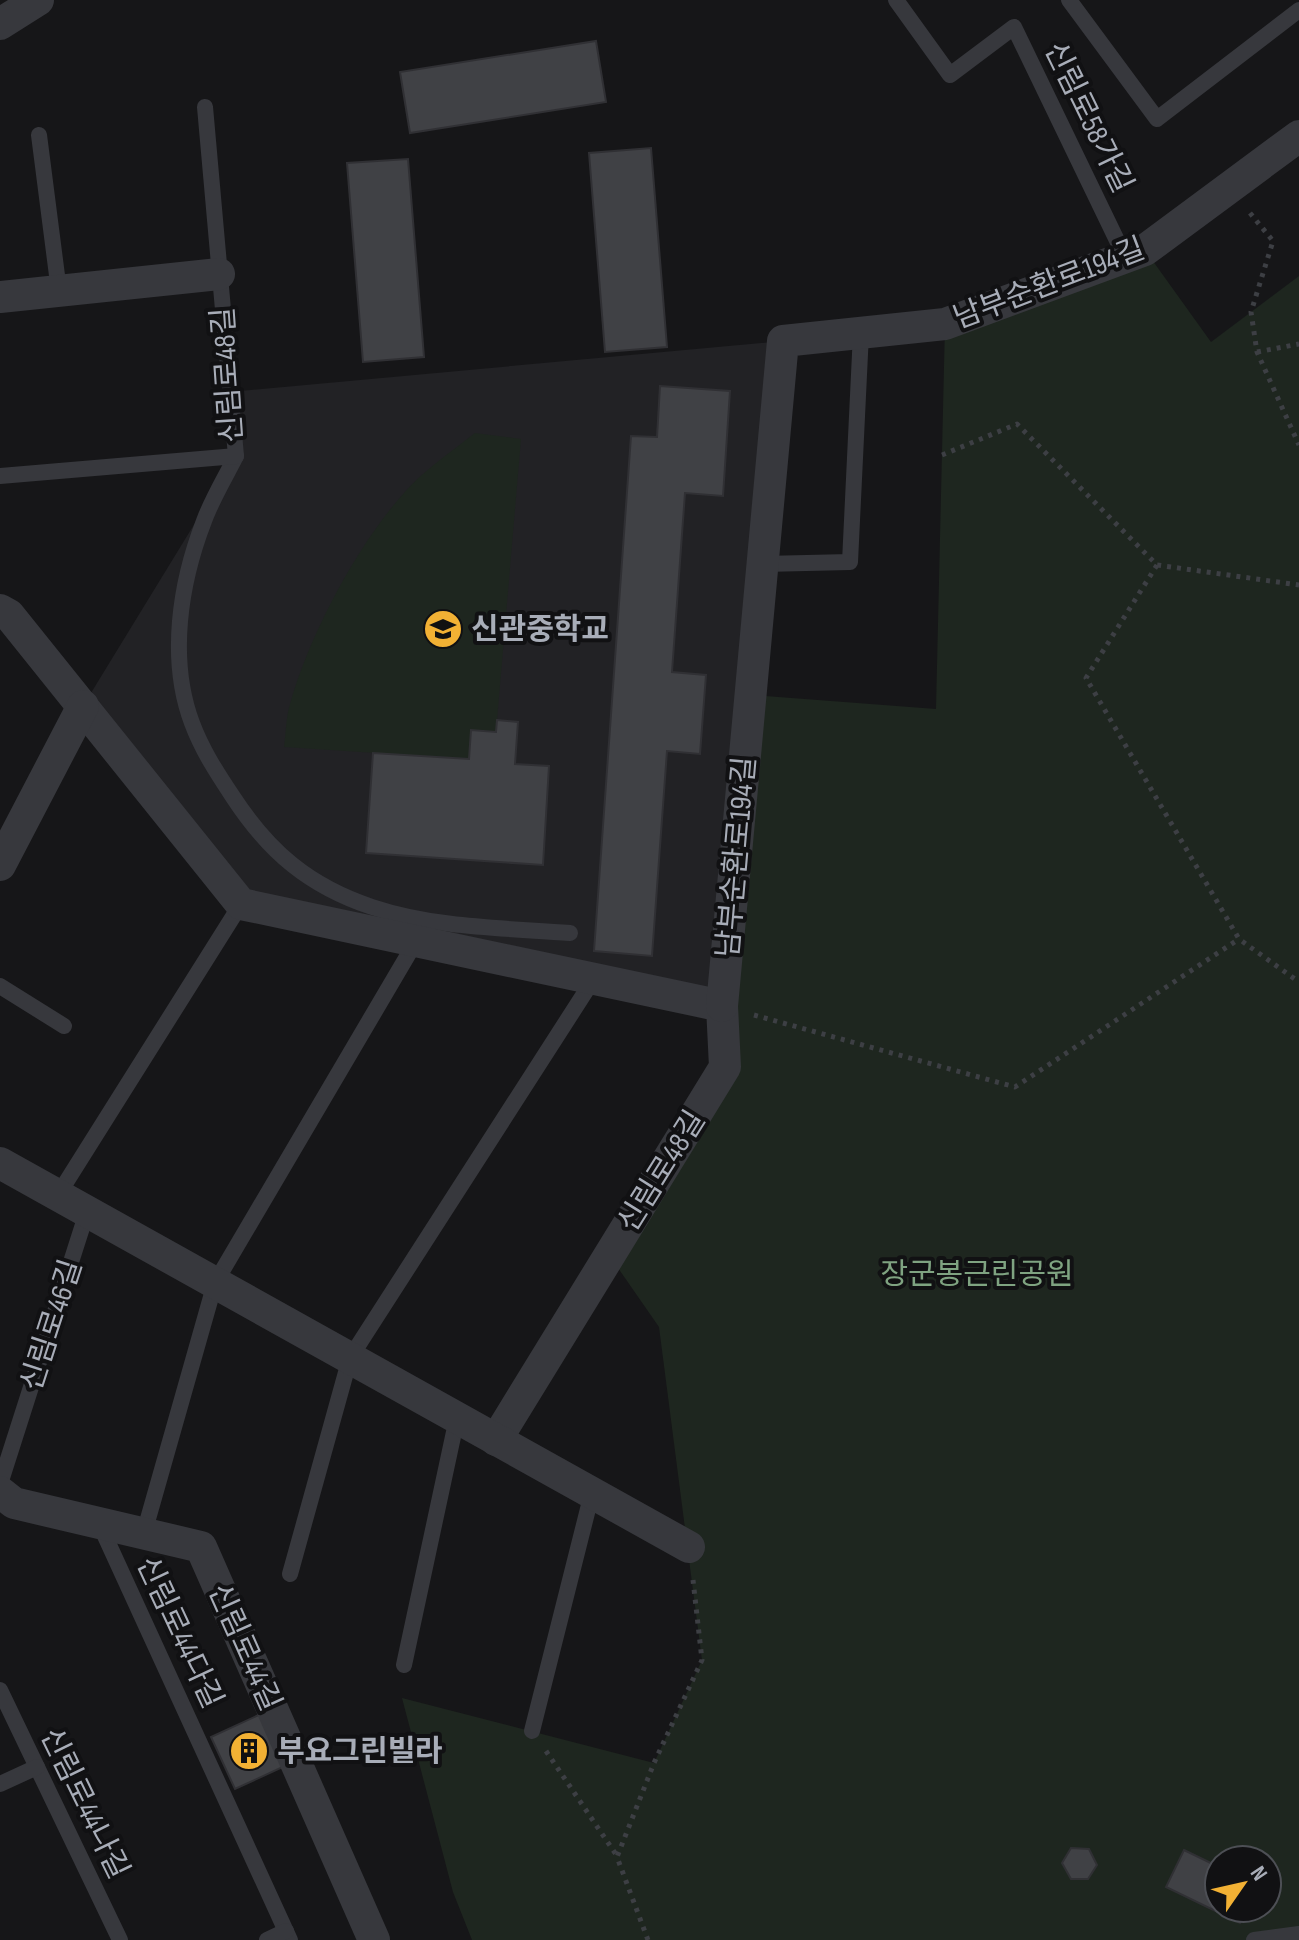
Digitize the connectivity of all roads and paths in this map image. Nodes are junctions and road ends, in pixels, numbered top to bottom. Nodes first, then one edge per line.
1 (38, 0) edge
2 (896, 0) edge
3 (1069, 0) edge
4 (1299, 10) edge
5 (0, 24) edge
6 (205, 107) dead end
7 (39, 135) dead end
8 (1299, 136) edge
9 (1229, 187) junction
10 (1125, 257) junction
11 (219, 274) junction
12 (59, 291) junction
13 (0, 297) edge
14 (861, 333) junction
15 (1299, 344) edge
16 (1257, 352) junction
17 (1299, 445) edge
18 (942, 455) dead end
19 (236, 456) junction
20 (0, 476) edge
21 (763, 564) junction
22 (1157, 565) junction
23 (1299, 585) edge
24 (0, 610) edge
25 (83, 706) junction
26 (0, 865) edge
27 (241, 904) junction
28 (570, 933) dead end
29 (1239, 939) junction
30 (415, 943) junction
31 (593, 980) junction
32 (1299, 982) edge
33 (0, 986) edge
34 (722, 1006) junction
35 (64, 1026) dead end
36 (0, 1163) edge
37 (58, 1195) junction
38 (87, 1212) junction
39 (215, 1283) junction
40 (350, 1358) junction
41 (457, 1418) junction
42 (496, 1440) junction
43 (0, 1484) edge
44 (0, 1492) edge
45 (592, 1493) junction
46 (98, 1523) junction
47 (144, 1533) junction
48 (689, 1547) joint
49 (290, 1574) dead end
50 (404, 1665) dead end
51 (0, 1690) edge
52 (532, 1731) joint
53 (37, 1767) junction
54 (0, 1784) edge
55 (617, 1857) junction
56 (1299, 1934) edge
57 (288, 1935) edge
58 (120, 1940) edge
59 (267, 1940) edge
60 (374, 1940) edge
61 (648, 1940) edge
62 (1254, 1940) edge

1 - 5 street
2 - 10 lane, 신림로58가길
3 - 4 lane
6 - 11 lane, 신림로48길
7 - 12 lane
8 - 9 street, 남부순환로194길
9 - 10 street, 남부순환로194길
9 - 16 path
10 - 14 street, 남부순환로194길
11 - 12 street
11 - 19 lane, 신림로48길
12 - 13 street
14 - 21 street, 남부순환로194길
14 - 21 lane
15 - 16 path
16 - 17 path
18 - 22 path
19 - 20 lane, 신림로48길
19 - 28 lane
21 - 34 street, 남부순환로194길
22 - 23 path
22 - 29 path
24 - 25 street
25 - 26 street
25 - 27 street
27 - 30 street
27 - 37 lane
29 - 32 path
29 - 34 path
30 - 31 street
30 - 39 lane
31 - 34 street
31 - 40 lane
33 - 35 lane
34 - 42 street, 신림로48길
36 - 37 street
37 - 38 street
38 - 39 street
38 - 43 lane, 신림로46길
39 - 40 street
39 - 47 lane
40 - 41 street
40 - 49 lane
41 - 42 street
41 - 50 lane
42 - 45 street
44 - 46 street, 신림로44길
45 - 48 street
45 - 52 lane
46 - 47 street, 신림로44길
46 - 57 lane, 신림로44다길
47 - 60 street, 신림로44길
48 - 55 path
51 - 53 lane, 신림로44나길
52 - 55 path
53 - 54 lane
53 - 58 lane, 신림로44나길
55 - 61 path
56 - 62 lane
57 - 59 lane

